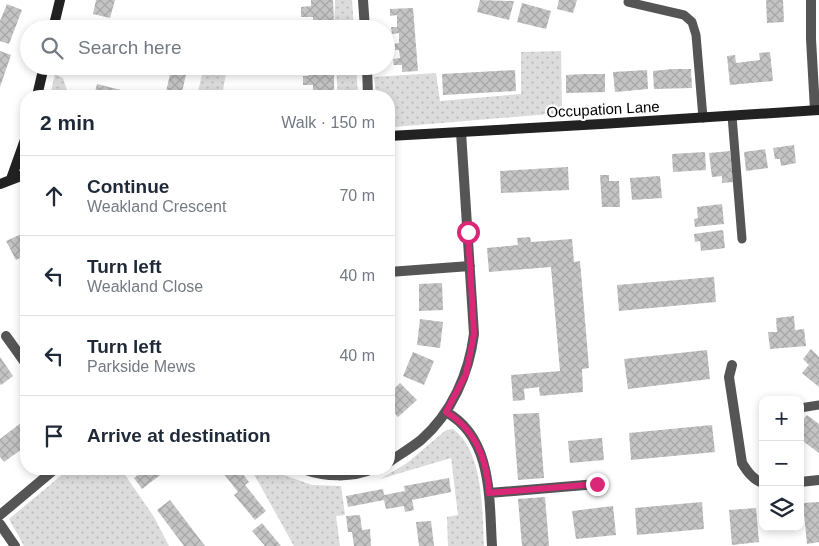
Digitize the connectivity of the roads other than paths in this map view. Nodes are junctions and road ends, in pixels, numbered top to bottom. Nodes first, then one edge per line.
1 (60, 0) edge
2 (363, 0) edge
3 (811, 0) edge
4 (628, 2) dead end
5 (56, 20) edge
6 (364, 20) edge
7 (42, 75) edge
8 (367, 75) edge
9 (38, 90) edge
10 (368, 90) edge
11 (817, 110) edge
12 (732, 116) junction
13 (703, 118) junction
14 (461, 132) junction
15 (395, 136) edge
16 (20, 154) edge
17 (20, 176) edge
18 (11, 179) junction
19 (0, 184) edge
20 (742, 239) dead end
21 (470, 266) junction
22 (395, 272) edge
23 (6, 336) dead end
24 (20, 356) edge
25 (732, 364) dead end
26 (819, 405) edge
27 (804, 407) edge
28 (446, 412) junction
29 (395, 458) edge
30 (48, 475) edge
31 (329, 475) edge
32 (351, 475) edge
33 (819, 480) edge
34 (759, 482) edge
35 (804, 482) edge
36 (597, 484) dead end
37 (489, 493) junction
38 (0, 515) edge
39 (0, 524) edge
40 (15, 546) edge
41 (492, 546) edge

1 - 5 street
2 - 6 street
3 - 11 street
4 - 13 lane
7 - 9 street
8 - 10 street
11 - 12 street, Occupation Lane
12 - 13 street, Occupation Lane
12 - 20 lane
13 - 14 street, Occupation Lane
14 - 15 street, Occupation Lane
14 - 21 street
16 - 18 street
17 - 18 street
18 - 19 street
21 - 22 street
21 - 28 street
23 - 24 street
25 - 34 street
26 - 27 lane
28 - 29 street
28 - 37 street
30 - 38 street
31 - 32 street
33 - 35 street
36 - 37 street
37 - 41 street
39 - 40 street

